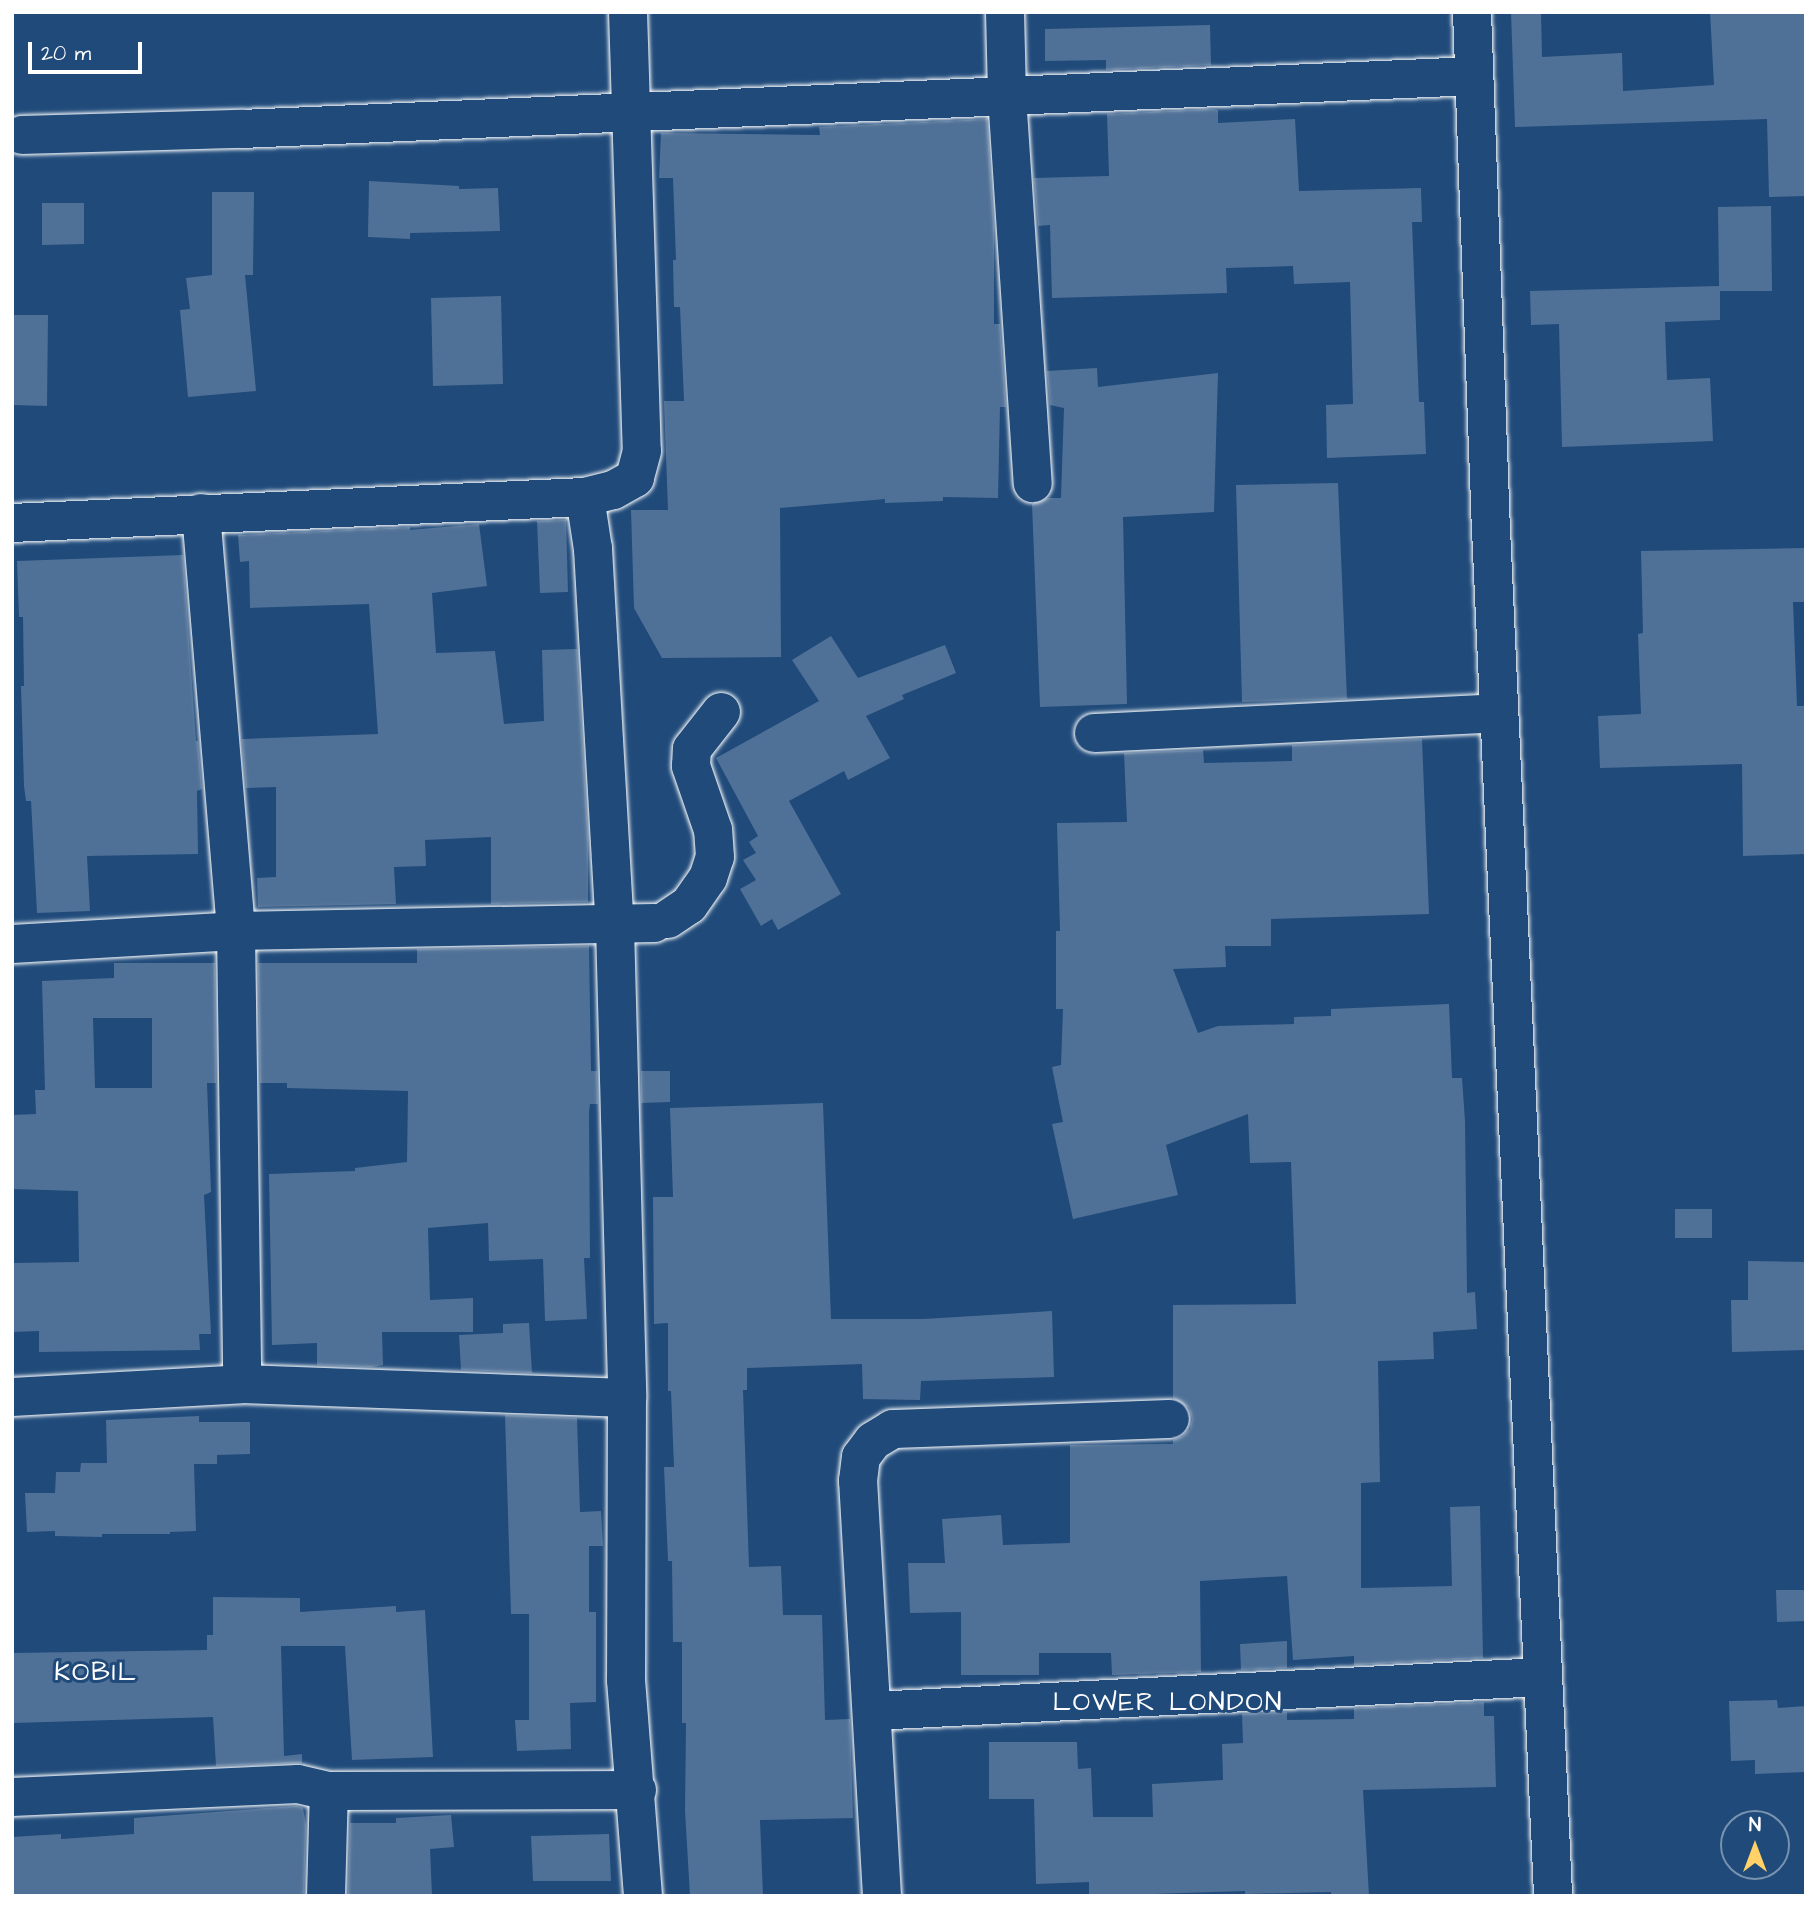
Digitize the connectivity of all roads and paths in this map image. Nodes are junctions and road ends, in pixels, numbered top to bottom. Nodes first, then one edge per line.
1 (628, 12) edge
2 (1005, 12) edge
3 (1472, 12) edge
4 (1473, 76) junction
5 (1007, 96) junction
6 (629, 112) junction
7 (22, 135) dead end
8 (1033, 483) dead end
9 (586, 497) junction
10 (201, 513) junction
11 (12, 523) edge
12 (721, 712) dead end
13 (1499, 713) junction
14 (1094, 733) dead end
15 (615, 926) junction
16 (236, 931) junction
17 (12, 944) edge
18 (242, 1384) junction
19 (12, 1397) edge
20 (627, 1398) junction
21 (1170, 1419) dead end
22 (1543, 1677) junction
23 (873, 1711) junction
24 (637, 1790) junction
25 (330, 1791) junction
26 (12, 1797) edge
27 (326, 1896) edge
28 (643, 1896) edge
29 (882, 1896) edge
30 (1553, 1896) edge

1 - 6 street
2 - 5 street
3 - 4 street
4 - 5 street
4 - 13 street
5 - 6 street
5 - 8 street
6 - 7 street
6 - 9 street
9 - 10 street
9 - 15 street
10 - 11 street
10 - 16 street
12 - 15 street
13 - 14 street
13 - 22 street
15 - 16 street
15 - 20 street
16 - 17 street
16 - 18 street
18 - 19 street
18 - 20 street
20 - 24 street
21 - 23 street
22 - 23 street
22 - 30 street
23 - 29 street
24 - 25 street
24 - 28 street
25 - 26 street
25 - 27 street

